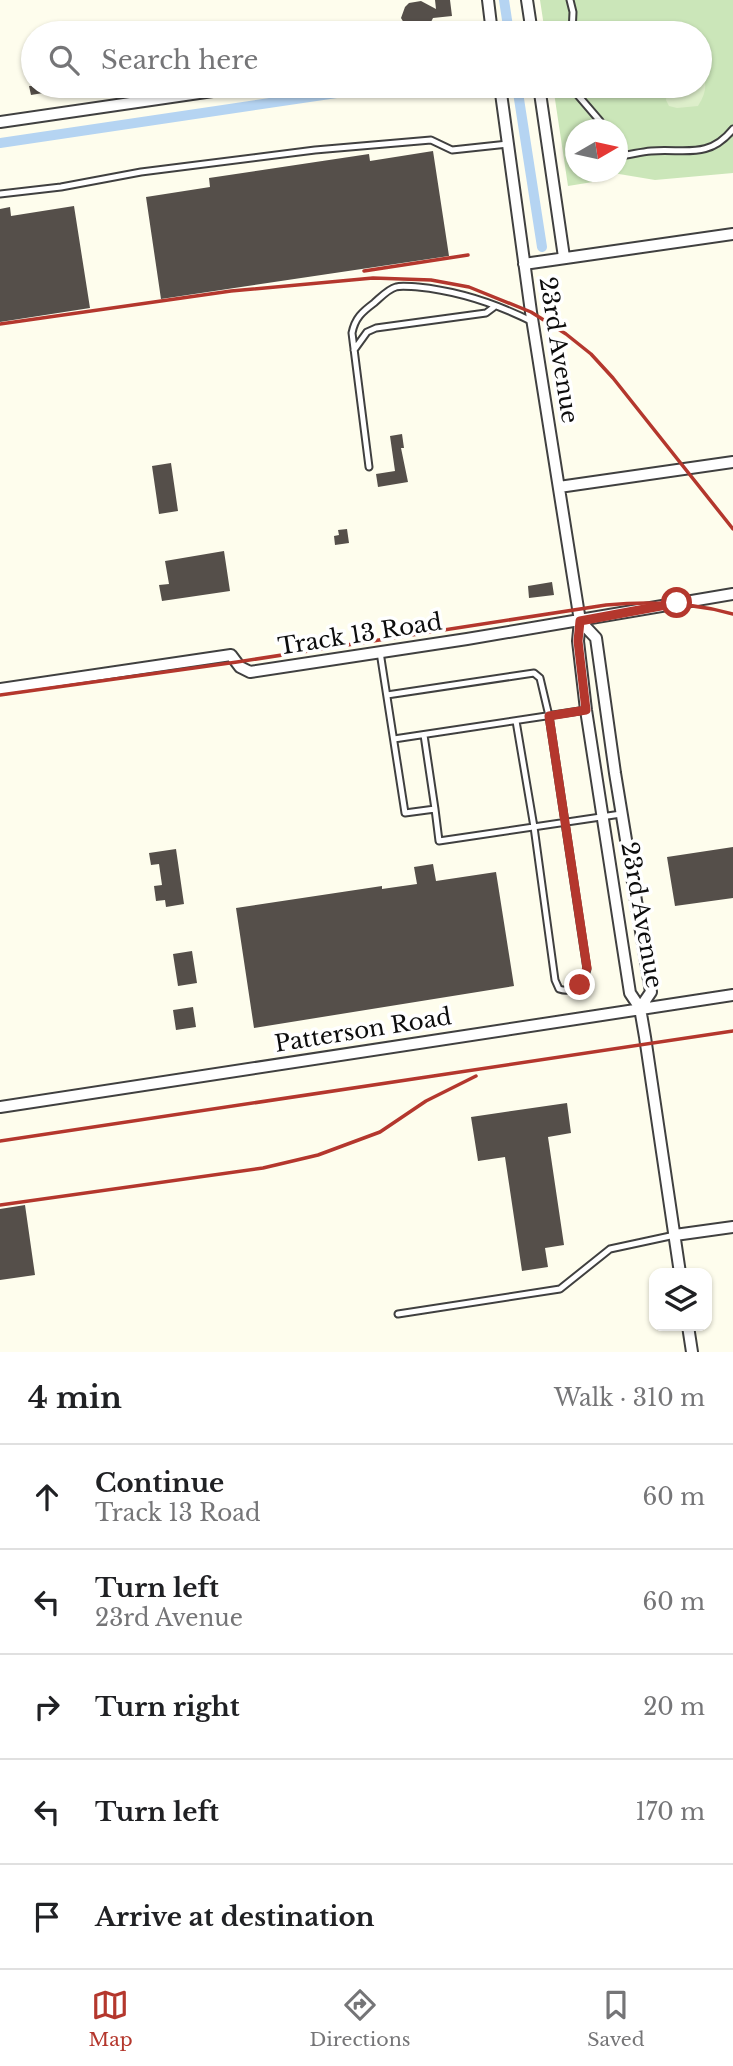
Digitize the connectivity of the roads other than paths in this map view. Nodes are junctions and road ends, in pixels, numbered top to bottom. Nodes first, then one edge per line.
1 (488, 0) edge
2 (527, 0) edge
3 (570, 0) edge
4 (491, 21) edge
5 (530, 21) edge
6 (573, 21) edge
7 (165, 98) edge
8 (502, 98) edge
9 (541, 98) edge
10 (580, 98) edge
11 (598, 119) edge
12 (0, 122) edge
13 (733, 129) edge
14 (508, 144) junction
15 (628, 155) edge
16 (0, 194) edge
17 (733, 234) edge
18 (564, 257) junction
19 (524, 264) junction
20 (494, 307) junction
21 (533, 322) junction
22 (354, 350) junction
23 (733, 462) edge
24 (369, 467) dead end
25 (559, 487) junction
26 (733, 594) edge
27 (580, 621) junction
28 (380, 652) junction
29 (0, 689) edge
30 (387, 695) junction
31 (586, 710) junction
32 (549, 716) junction
33 (516, 721) junction
34 (424, 735) junction
35 (394, 739) junction
36 (435, 809) junction
37 (622, 813) junction
38 (604, 816) junction
39 (566, 822) junction
40 (534, 827) junction
41 (733, 995) edge
42 (640, 1009) junction
43 (0, 1107) edge
44 (733, 1227) edge
45 (675, 1235) junction
46 (679, 1268) edge
47 (398, 1314) dead end
48 (689, 1331) edge
49 (692, 1352) edge

1 - 4 street
2 - 5 street
3 - 6 lane
7 - 12 street
8 - 14 street, 23rd Avenue
9 - 18 street
10 - 11 lane
13 - 15 lane
14 - 16 lane
14 - 19 street, 23rd Avenue
17 - 18 street
18 - 19 street
19 - 21 street, 23rd Avenue
20 - 21 lane
20 - 22 lane
20 - 22 lane
21 - 25 street, 23rd Avenue
22 - 24 lane
23 - 25 street
25 - 27 street, 23rd Avenue
26 - 27 street, Track 13 Road
27 - 28 street, Track 13 Road
27 - 31 street, 23rd Avenue
27 - 37 street, 23rd Avenue
28 - 29 street, Track 13 Road
28 - 30 lane
30 - 32 lane
30 - 35 lane
31 - 32 lane
31 - 38 street, 23rd Avenue
32 - 33 lane
32 - 39 lane
33 - 34 lane
33 - 40 lane
34 - 35 lane
34 - 36 lane
35 - 36 lane
36 - 40 lane
37 - 38 lane
37 - 42 street, 23rd Avenue
38 - 39 lane
38 - 42 street, 23rd Avenue
39 - 40 lane
39 - 40 lane
41 - 42 street, Patterson Road
42 - 43 street, Patterson Road
42 - 45 street, 23rd Avenue
44 - 45 street
45 - 46 street, 23rd Avenue
45 - 47 lane
48 - 49 street

